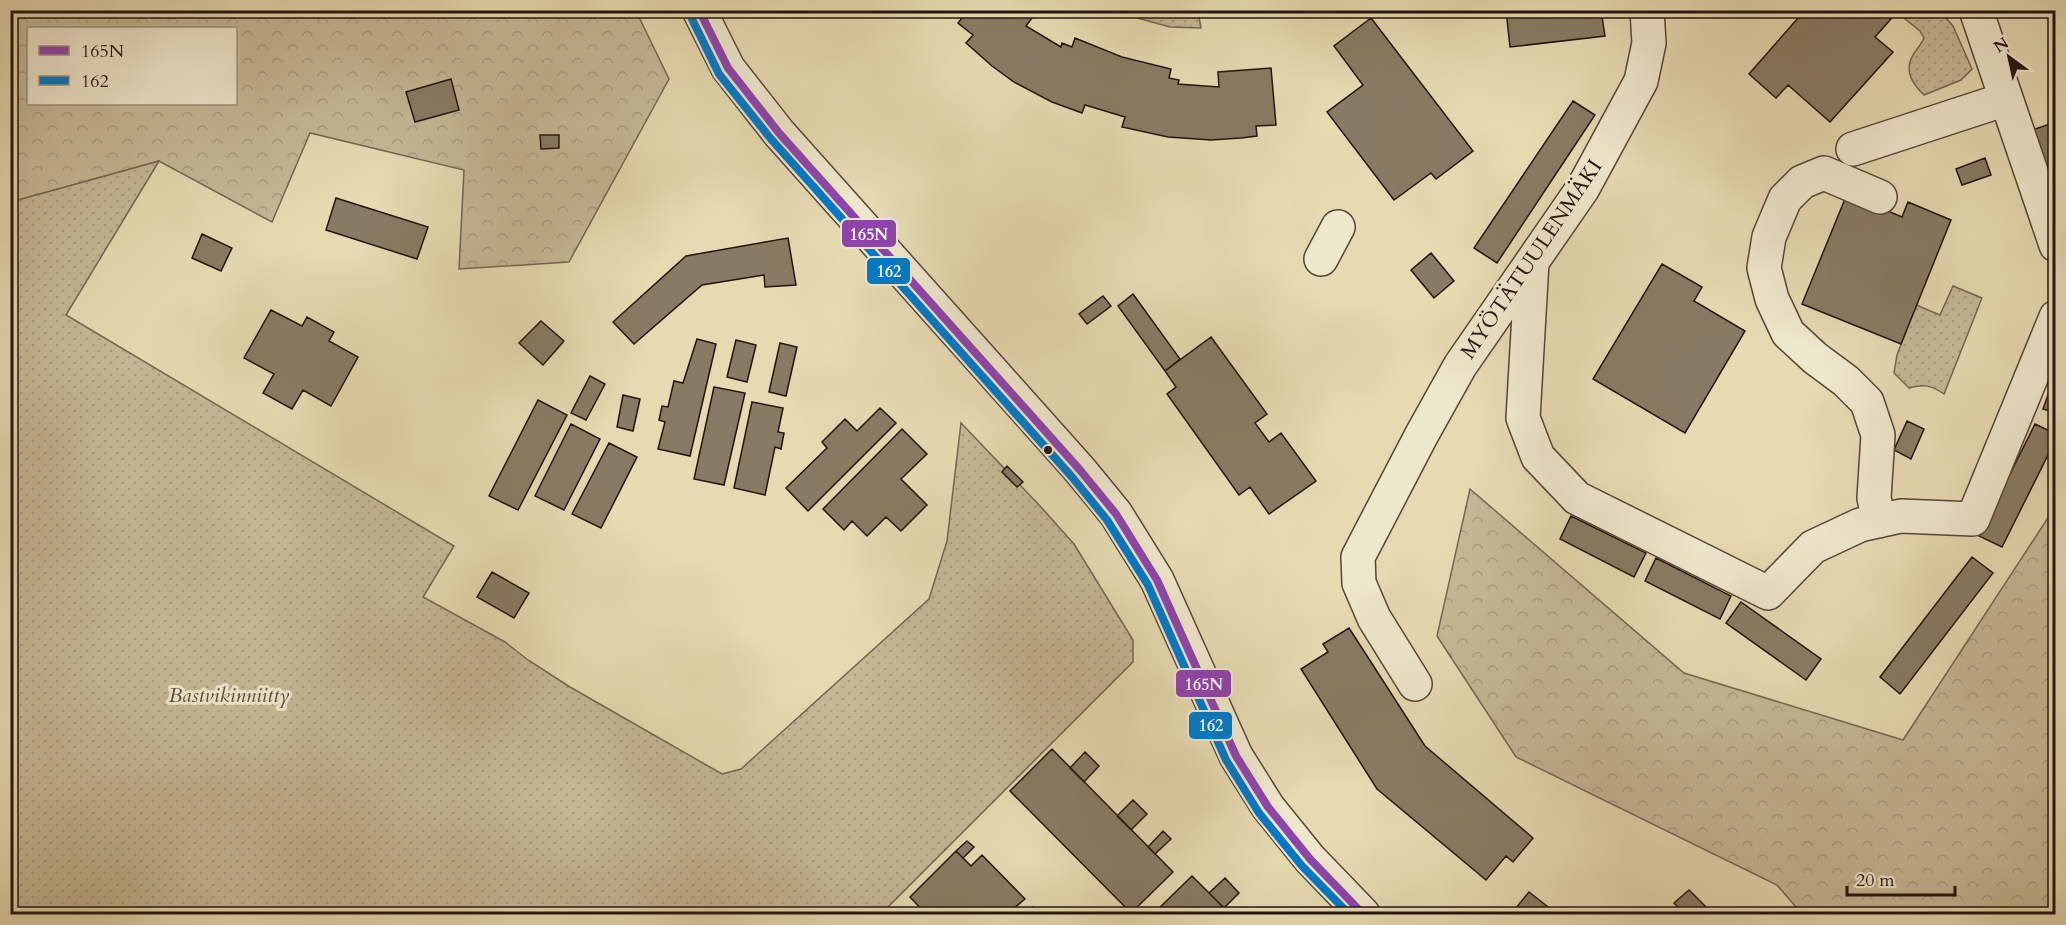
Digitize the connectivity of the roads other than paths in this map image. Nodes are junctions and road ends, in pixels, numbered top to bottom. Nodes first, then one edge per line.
1 (699, 10) edge
2 (1647, 10) edge
3 (1976, 10) edge
4 (2006, 99) junction
5 (1853, 149) dead end
6 (1880, 197) dead end
7 (1338, 227) dead end
8 (2055, 245) edge
9 (1321, 259) dead end
10 (1532, 262) junction
11 (2055, 317) edge
12 (1879, 521) junction
13 (1415, 684) dead end
14 (1363, 915) edge

1 - 14 street
2 - 10 street, MYÖTÄTUULENMÄKI
3 - 4 street
4 - 5 street
4 - 8 street
6 - 12 street
7 - 9 street
10 - 12 street
10 - 13 street, MYÖTÄTUULENMÄKI
11 - 12 street

